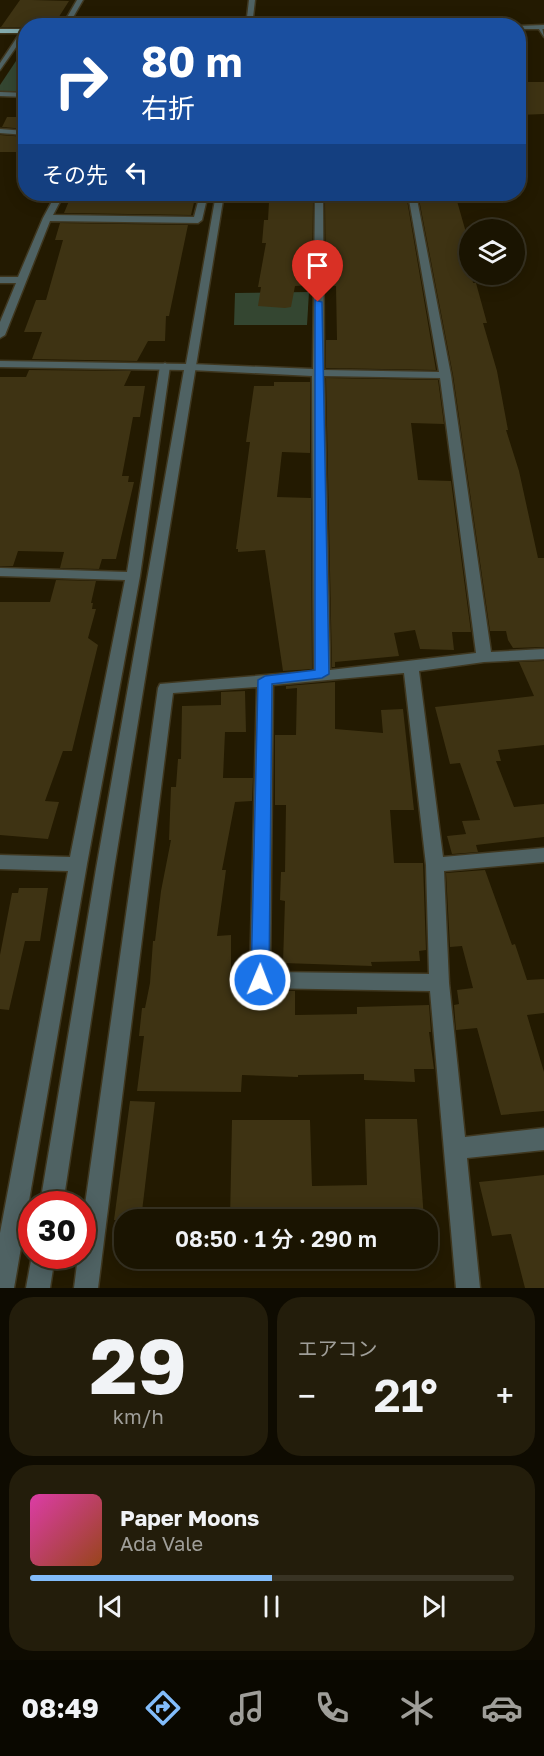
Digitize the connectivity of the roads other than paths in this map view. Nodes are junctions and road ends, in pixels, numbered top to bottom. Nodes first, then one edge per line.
1 (80, 0) edge
2 (252, 0) edge
3 (70, 18) edge
4 (250, 18) edge
5 (526, 28) edge
6 (0, 31) edge
7 (18, 31) edge
8 (543, 31) edge
9 (526, 32) edge
10 (18, 41) edge
11 (1, 64) edge
12 (0, 94) edge
13 (18, 95) edge
14 (0, 131) edge
15 (18, 132) edge
16 (56, 201) edge
17 (202, 201) edge
18 (219, 201) edge
19 (319, 201) edge
20 (413, 201) edge
21 (47, 218) junction
22 (0, 280) edge
23 (22, 280) junction
24 (1, 330) edge
25 (0, 364) edge
26 (165, 366) junction
27 (191, 367) junction
28 (318, 373) junction
29 (445, 375) junction
30 (0, 572) edge
31 (133, 576) junction
32 (544, 654) edge
33 (484, 657) junction
34 (411, 667) junction
35 (322, 674) junction
36 (265, 680) junction
37 (544, 855) edge
38 (0, 862) edge
39 (78, 864) junction
40 (435, 865) junction
41 (439, 983) junction
42 (544, 1138) edge
43 (455, 1149) junction
44 (53, 1191) edge
45 (41, 1269) edge
46 (2, 1288) edge
47 (38, 1288) edge
48 (87, 1288) edge
49 (468, 1288) edge

1 - 3 street
2 - 4 street
5 - 8 street
6 - 7 main road
8 - 9 street
10 - 11 street
12 - 13 street
14 - 15 street
16 - 21 street
17 - 21 street
18 - 27 street
19 - 28 street
20 - 29 street
21 - 23 street
22 - 23 street
23 - 24 street
25 - 26 street
26 - 27 street
26 - 31 street
27 - 28 street
27 - 44 street
28 - 29 street
28 - 35 street
29 - 33 street
30 - 31 street
31 - 39 street
32 - 33 street
33 - 34 street
34 - 35 street
34 - 40 street
35 - 36 street
36 - 41 street
36 - 48 street
37 - 40 street
38 - 39 street
39 - 46 street
40 - 41 street
41 - 43 street
42 - 43 street
43 - 49 street
45 - 47 street

